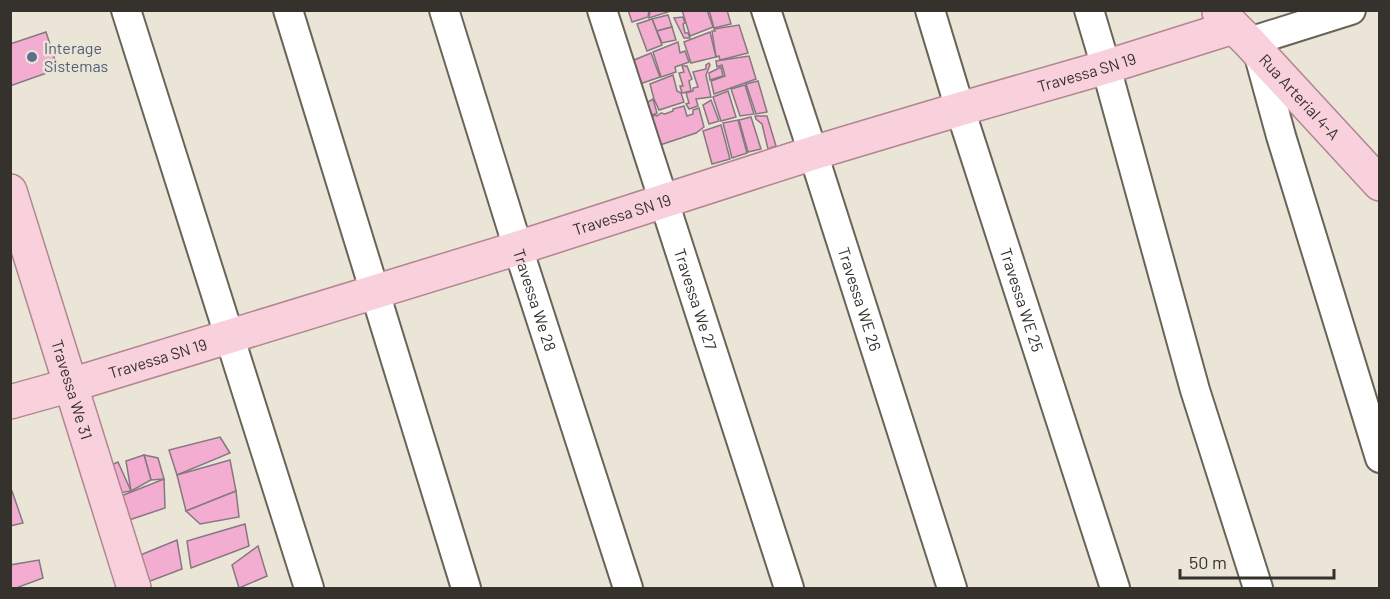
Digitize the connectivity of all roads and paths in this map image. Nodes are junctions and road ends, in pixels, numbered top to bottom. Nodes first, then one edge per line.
1 (126, 10) edge
2 (288, 10) edge
3 (444, 10) edge
4 (602, 10) edge
5 (766, 10) edge
6 (930, 10) edge
7 (1089, 10) edge
8 (1351, 10) edge
9 (1240, 33) edge
10 (1107, 67) junction
11 (960, 109) junction
12 (813, 153) junction
13 (1380, 184) edge
14 (10, 191) edge
15 (663, 203) junction
16 (518, 248) junction
17 (375, 292) junction
18 (228, 337) junction
19 (71, 385) junction
20 (10, 402) edge
21 (1380, 458) edge
22 (134, 588) edge
23 (309, 588) edge
24 (466, 588) edge
25 (628, 588) edge
26 (789, 588) edge
27 (952, 588) edge
28 (1114, 588) edge
29 (1257, 588) edge

1 - 18 street
2 - 17 street
3 - 16 street, Travessa We 28
4 - 15 street, Travessa We 27
5 - 12 street, Travessa WE 26
6 - 11 street, Travessa WE 25
7 - 10 street
8 - 9 street
9 - 10 main road, Travessa SN 19
9 - 13 main road, Rua Arterial 4-A
9 - 21 street
10 - 11 main road, Travessa SN 19
10 - 29 street
11 - 12 main road, Travessa SN 19
11 - 28 street, Travessa WE 25
12 - 15 main road, Travessa SN 19
12 - 27 street, Travessa WE 26
14 - 19 main road, Travessa We 31
15 - 16 main road, Travessa SN 19
15 - 26 street, Travessa We 27
16 - 17 main road, Travessa SN 19
16 - 25 street, Travessa We 28
17 - 18 main road, Travessa SN 19
17 - 24 street
18 - 19 main road, Travessa SN 19
18 - 23 street
19 - 20 main road, Travessa SN 19
19 - 22 main road, Travessa We 31

